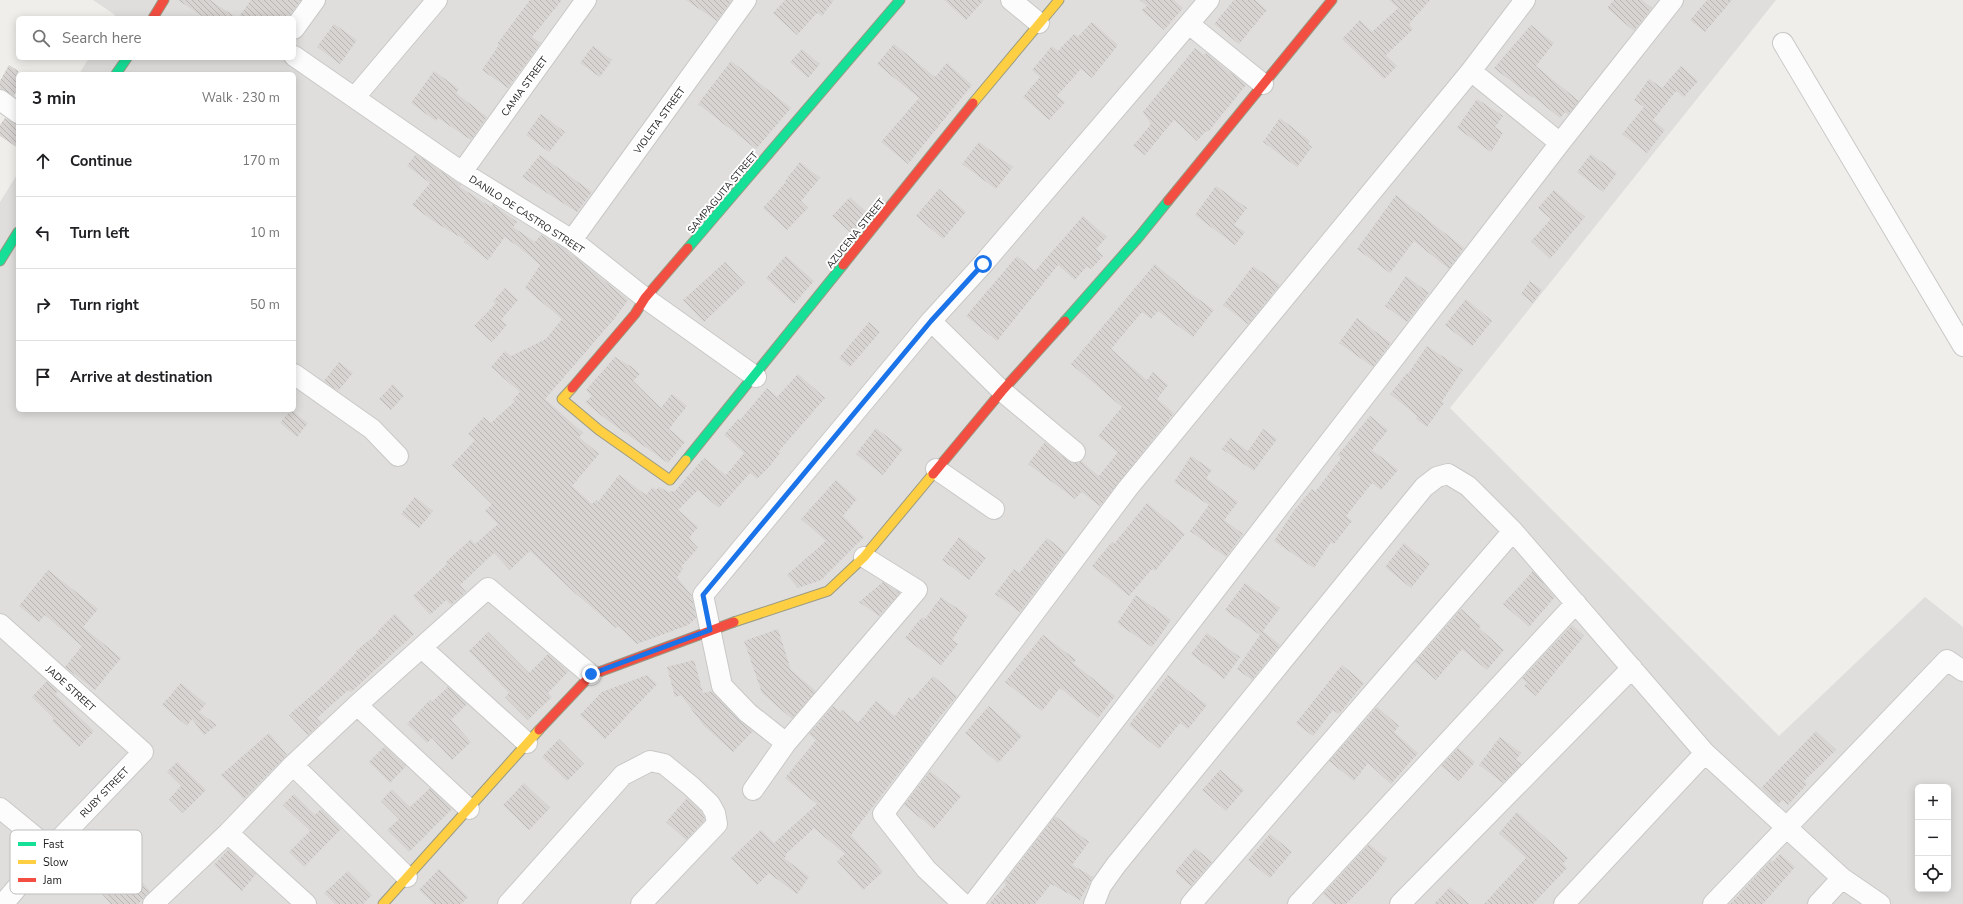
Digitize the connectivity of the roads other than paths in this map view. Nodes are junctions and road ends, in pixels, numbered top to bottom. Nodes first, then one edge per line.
1 (164, 0) edge
2 (315, 0) edge
3 (438, 0) edge
4 (586, 0) edge
5 (746, 0) edge
6 (900, 0) edge
7 (1012, 0) edge
8 (1059, 0) edge
9 (1209, 0) edge
10 (1332, 0) edge
11 (1525, 0) edge
12 (1673, 0) edge
13 (154, 16) edge
14 (1039, 24) junction
15 (1189, 24) junction
16 (296, 26) edge
17 (1783, 43) dead end
18 (296, 57) edge
19 (125, 60) edge
20 (1471, 71) junction
21 (117, 72) edge
22 (1263, 84) junction
23 (355, 97) junction
24 (0, 100) edge
25 (16, 112) edge
26 (1560, 143) junction
27 (462, 172) junction
28 (16, 235) edge
29 (572, 240) junction
30 (0, 261) edge
31 (646, 298) junction
32 (931, 321) junction
33 (1963, 346) edge
34 (296, 375) edge
35 (756, 377) junction
36 (1002, 390) junction
37 (1075, 452) dead end
38 (398, 456) dead end
39 (936, 469) junction
40 (670, 480) joint
41 (994, 509) dead end
42 (1513, 531) junction
43 (864, 557) junction
44 (1576, 603) junction
45 (0, 624) edge
46 (710, 630) junction
47 (422, 648) junction
48 (1632, 668) junction
49 (1963, 671) edge
50 (591, 674) junction
51 (357, 705) junction
52 (527, 743) junction
53 (786, 743) junction
54 (142, 752) joint
55 (1705, 753) junction
56 (293, 765) junction
57 (753, 790) dead end
58 (0, 808) edge
59 (469, 809) junction
60 (1785, 828) junction
61 (27, 830) edge
62 (68, 830) edge
63 (228, 833) junction
64 (407, 878) junction
65 (1842, 878) junction
66 (12, 894) edge
67 (163, 901) edge
68 (3, 904) edge
69 (306, 904) edge
70 (383, 904) edge
71 (508, 904) edge
72 (640, 904) edge
73 (963, 904) edge
74 (973, 904) edge
75 (1094, 904) edge
76 (1191, 904) edge
77 (1298, 904) edge
78 (1400, 904) edge
79 (1564, 904) edge
80 (1713, 904) edge
81 (1818, 904) edge
82 (1880, 904) edge

1 - 13 street
2 - 16 street
3 - 23 street
4 - 27 street, CAMIA STREET
5 - 29 street, VIOLETA STREET
6 - 31 street, SAMPAGUITA STREET
7 - 14 street
8 - 14 street, AZUCENA STREET
9 - 15 street
10 - 22 street
11 - 20 street
12 - 26 street
14 - 35 street, AZUCENA STREET
15 - 22 street
15 - 32 street
17 - 33 street
18 - 23 street, DANILO DE CASTRO STREET
19 - 21 street
20 - 26 street
20 - 73 street
22 - 36 street
23 - 27 street, DANILO DE CASTRO STREET
24 - 25 street
26 - 74 street
27 - 29 street, DANILO DE CASTRO STREET
28 - 30 street
29 - 31 street, DANILO DE CASTRO STREET
31 - 35 street, DANILO DE CASTRO STREET
31 - 40 street, SAMPAGUITA STREET
32 - 36 street
32 - 46 street
34 - 38 street
35 - 40 street, AZUCENA STREET
36 - 37 street
36 - 39 street
39 - 41 street
39 - 43 street
42 - 44 street
42 - 75 street
42 - 76 street
43 - 46 street
43 - 53 street
44 - 48 street
44 - 77 street
45 - 54 street, JADE STREET
46 - 50 street
46 - 53 street
47 - 50 street
47 - 51 street
47 - 52 street
48 - 55 street
48 - 78 street
49 - 60 street
50 - 52 street
51 - 56 street
51 - 59 street
52 - 59 street
53 - 57 street
54 - 62 street, RUBY STREET
55 - 60 street
55 - 79 street
56 - 63 street
56 - 64 street
58 - 61 street
59 - 64 street
60 - 65 street
60 - 80 street
63 - 67 street
63 - 69 street
64 - 70 street
65 - 81 street
65 - 82 street
66 - 68 street, RUBY STREET
71 - 72 street

